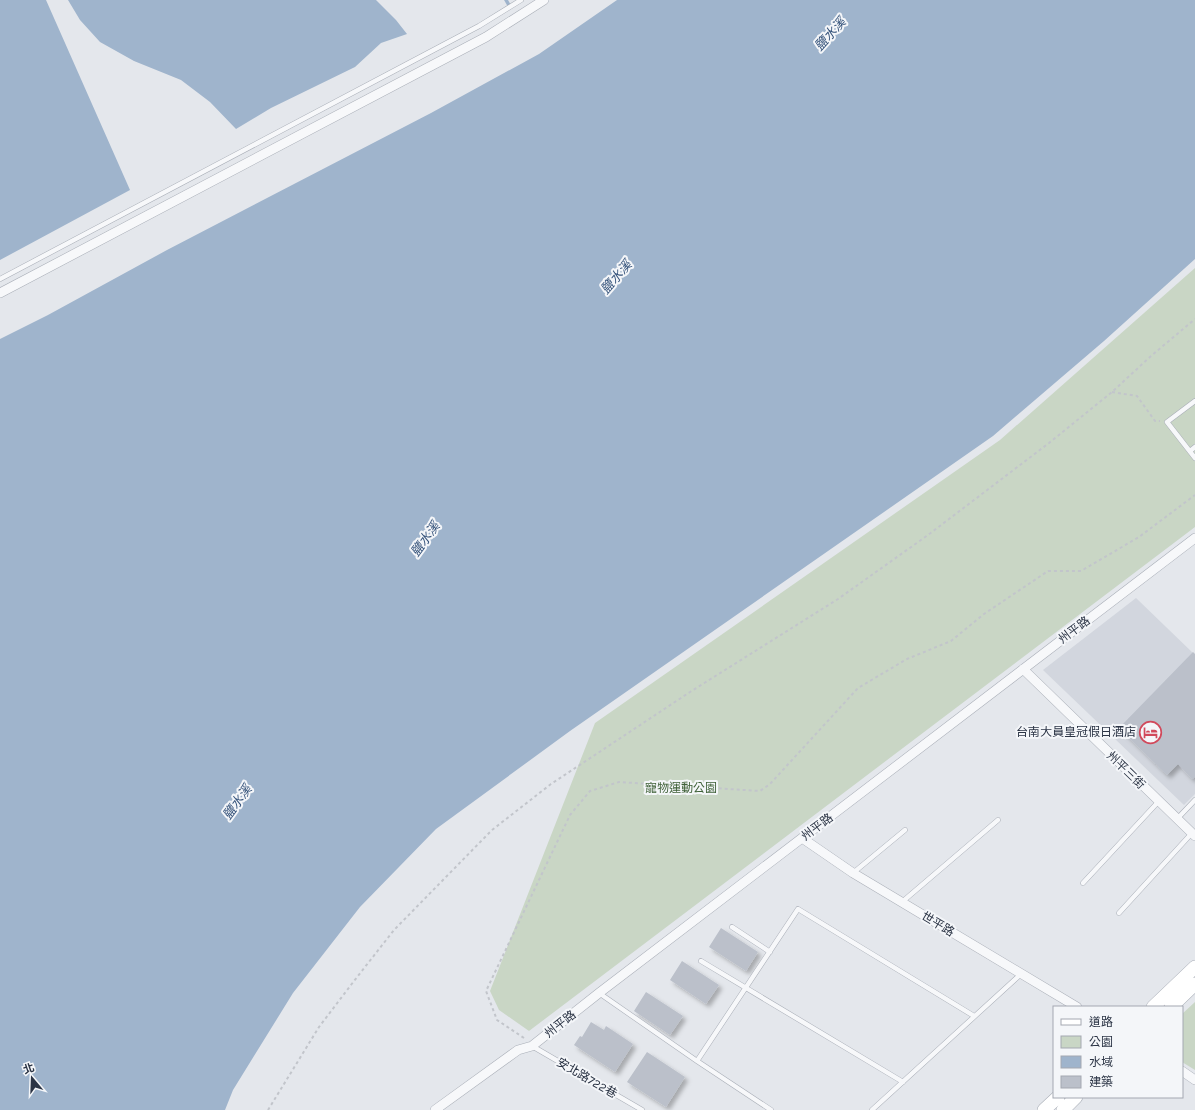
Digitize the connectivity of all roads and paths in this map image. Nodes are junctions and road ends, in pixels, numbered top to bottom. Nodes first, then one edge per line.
1 (521, 0) edge
2 (544, 0) edge
3 (0, 279) edge
4 (0, 293) edge
5 (1195, 319) edge
6 (1112, 392) junction
7 (1195, 401) edge
8 (1167, 422) junction
9 (1195, 448) edge
10 (1190, 451) junction
11 (1195, 458) edge
12 (1195, 495) edge
13 (1195, 538) edge
14 (1023, 670) junction
15 (1195, 800) edge
16 (1159, 801) junction
17 (1177, 819) junction
18 (998, 820) dead end
19 (905, 830) dead end
20 (1194, 834) edge
21 (802, 838) junction
22 (853, 873) junction
23 (1083, 883) dead end
24 (901, 902) junction
25 (1119, 913) dead end
26 (732, 927) dead end
27 (770, 952) junction
28 (701, 960) dead end
29 (1195, 967) edge
30 (1021, 974) junction
31 (1195, 984) edge
32 (746, 988) junction
33 (599, 993) junction
34 (1075, 1006) edge
35 (1154, 1006) edge
36 (1172, 1006) edge
37 (974, 1016) junction
38 (532, 1046) junction
39 (697, 1061) junction
40 (1183, 1072) edge
41 (1195, 1080) edge
42 (903, 1082) junction
43 (1057, 1098) edge
44 (1075, 1098) edge
45 (268, 1110) edge
46 (435, 1110) edge
47 (642, 1110) edge
48 (771, 1110) edge
49 (872, 1110) edge
50 (1044, 1110) edge
51 (1063, 1110) edge

1 - 3 lane
2 - 4 street
5 - 6 path
6 - 8 path
6 - 45 path
7 - 8 lane
8 - 10 lane
9 - 10 lane
10 - 11 lane
12 - 38 path
13 - 14 street, 州平路
14 - 16 street, 州平三街
14 - 21 street, 州平路
15 - 17 lane
16 - 17 street, 州平三街
16 - 23 lane
17 - 20 street, 州平三街
18 - 24 lane
19 - 22 lane
20 - 25 lane
21 - 22 street, 世平路
21 - 33 street, 州平路
22 - 24 street, 世平路
24 - 30 street, 世平路
26 - 27 lane
27 - 32 lane
27 - 37 lane
28 - 32 lane
29 - 35 street
30 - 34 street, 世平路
30 - 37 lane
31 - 36 street
32 - 39 lane
32 - 42 lane
33 - 38 street, 州平路
33 - 39 lane
37 - 42 lane
38 - 46 street, 州平路
38 - 47 lane, 安北路722巷
39 - 48 lane
40 - 41 street
42 - 49 lane
43 - 50 street
44 - 51 street

